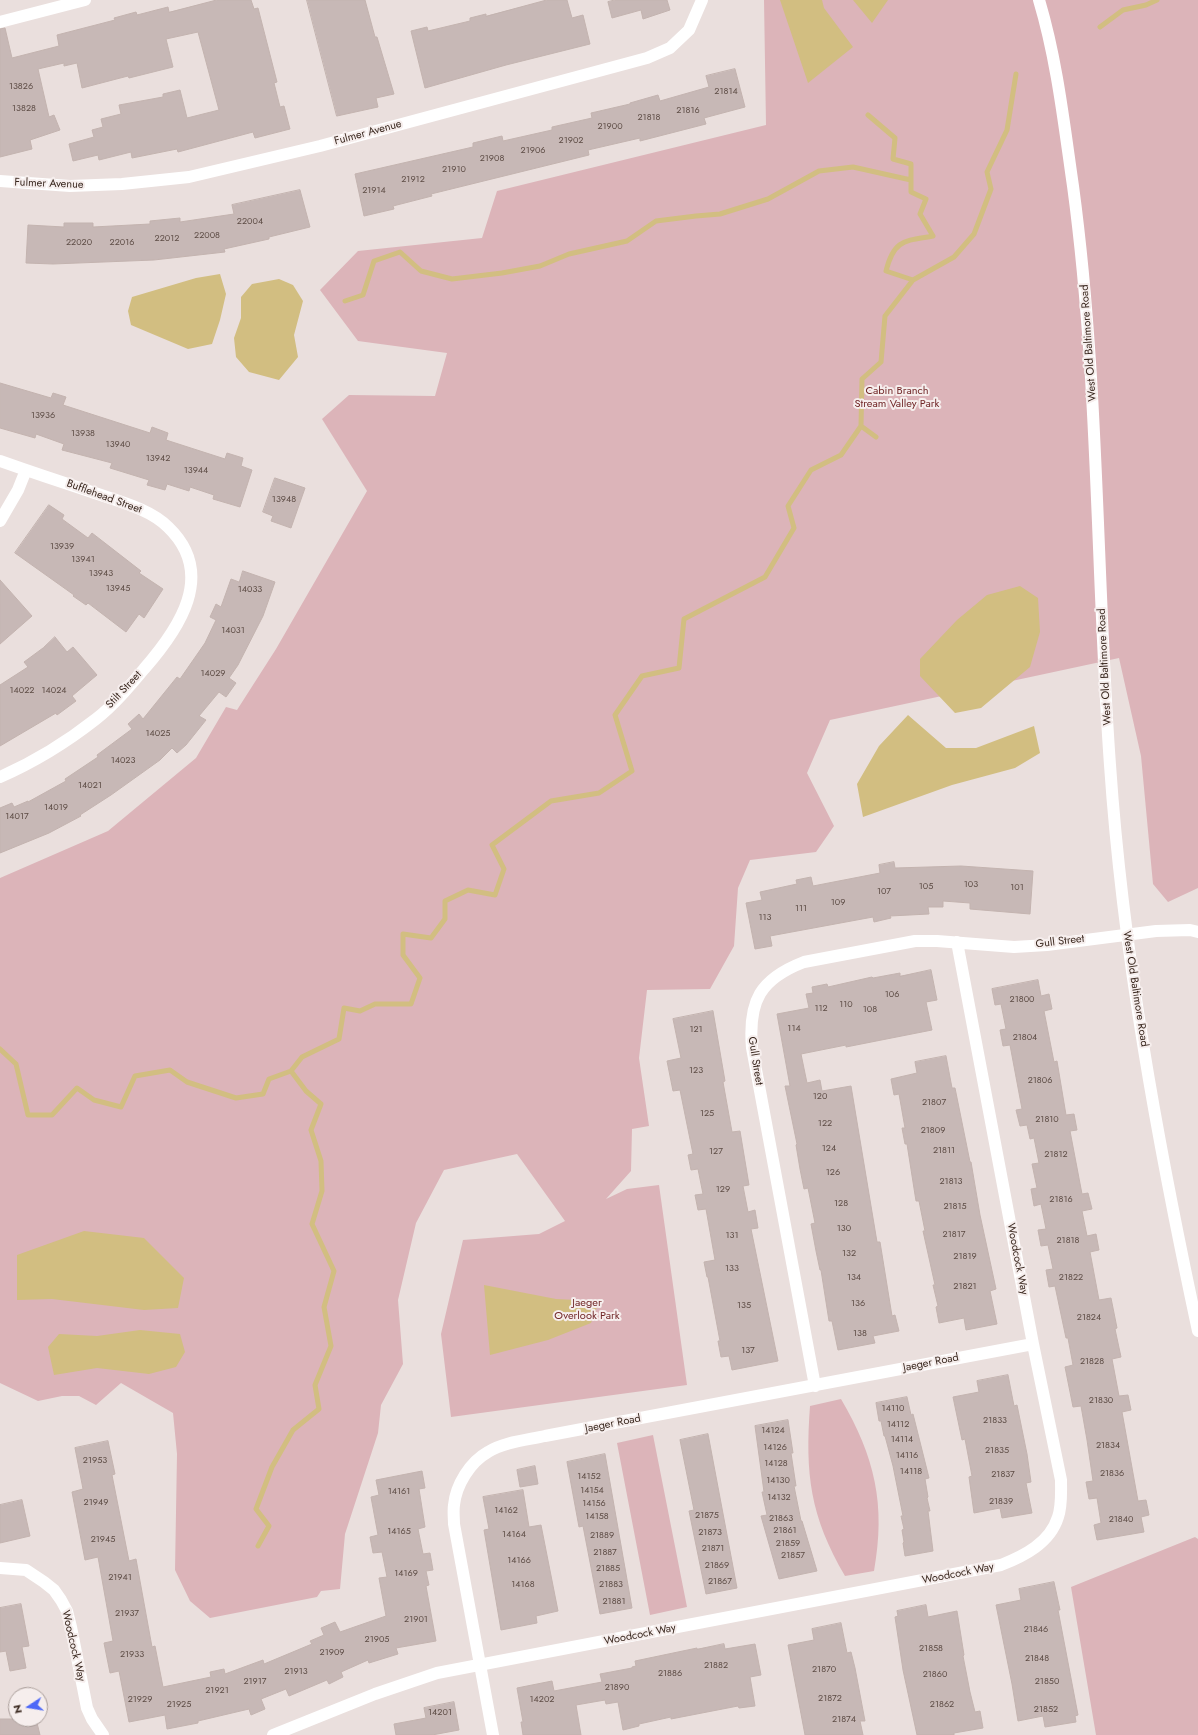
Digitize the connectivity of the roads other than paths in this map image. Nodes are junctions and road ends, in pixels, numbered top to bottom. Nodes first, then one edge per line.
1 (85, 0) edge
2 (702, 0) edge
3 (1039, 0) edge
4 (0, 22) edge
5 (0, 181) edge
6 (0, 461) edge
7 (26, 470) junction
8 (0, 521) edge
9 (189, 560) joint
10 (0, 777) edge
11 (1198, 932) edge
12 (1126, 934) junction
13 (957, 942) junction
14 (1198, 1331) edge
15 (1033, 1344) junction
16 (815, 1386) junction
17 (0, 1568) edge
18 (479, 1665) junction
19 (104, 1735) edge
20 (273, 1735) edge
21 (493, 1735) edge

1 - 4 street
2 - 5 street, Fulmer Avenue
3 - 12 street, West Old Baltimore Road
6 - 7 street, Bufflehead Street
7 - 8 street
7 - 9 street, Bufflehead Street
9 - 10 street, Stilt Street
11 - 12 street, Gull Street
12 - 13 street, Gull Street
12 - 14 street, West Old Baltimore Road
13 - 15 street, Woodcock Way
13 - 16 street, Gull Street
15 - 16 street, Jaeger Road
15 - 18 street, Woodcock Way
16 - 18 street, Jaeger Road
17 - 19 street, Woodcock Way
18 - 20 street, Woodcock Way
18 - 21 street, Jaeger Road

